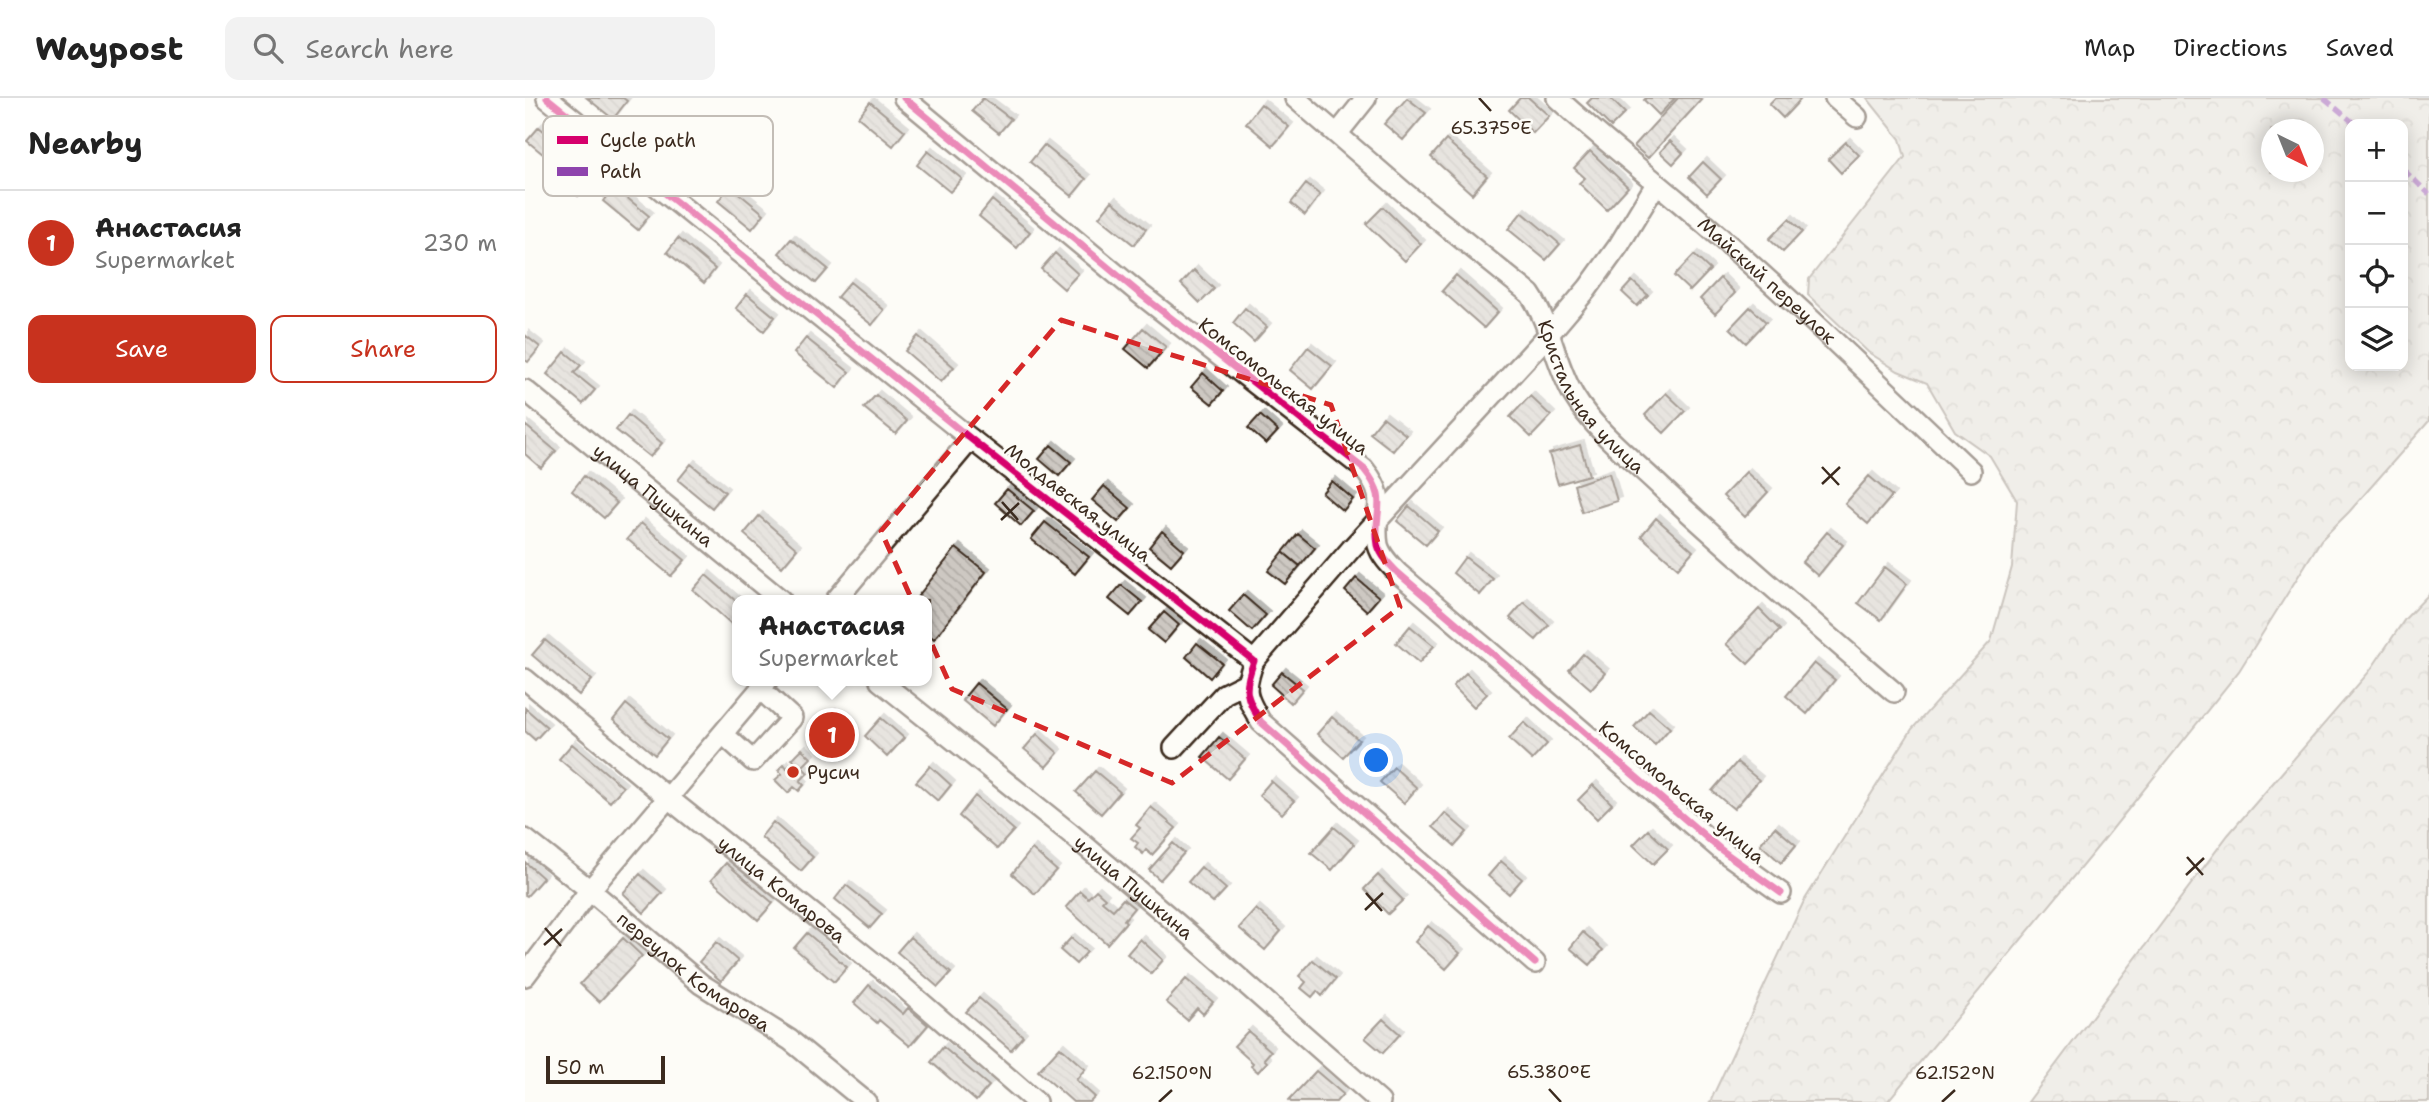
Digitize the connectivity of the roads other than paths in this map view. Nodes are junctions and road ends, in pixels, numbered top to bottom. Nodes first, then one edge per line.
1 (547, 98) edge
2 (904, 98) edge
3 (1295, 98) edge
4 (1366, 98) edge
5 (1557, 98) edge
6 (1835, 98) edge
7 (569, 116) edge
8 (1857, 117) dead end
9 (1338, 134) junction
10 (1656, 184) junction
11 (669, 196) edge
12 (1549, 334) junction
13 (525, 390) edge
14 (971, 439) junction
15 (1972, 471) dead end
16 (1378, 521) junction
17 (1378, 546) junction
18 (1351, 549) junction
19 (775, 595) edge
20 (840, 595) edge
21 (1254, 661) junction
22 (525, 679) edge
23 (1246, 683) junction
24 (763, 686) edge
25 (765, 686) edge
26 (886, 686) edge
27 (1894, 692) dead end
28 (723, 734) junction
29 (1174, 747) dead end
30 (667, 797) junction
31 (525, 839) edge
32 (590, 890) junction
33 (1781, 893) dead end
34 (1535, 963) dead end
35 (525, 976) edge
36 (866, 1102) edge
37 (1036, 1102) edge
38 (1380, 1102) edge

1 - 7 street, Молдавская улица
2 - 16 street, Комсомольская улица
3 - 9 street, Кристальная улица
4 - 9 street
5 - 10 street, Майский переулок
6 - 8 street
9 - 12 street, Кристальная улица
10 - 12 street
10 - 15 street, Майский переулок
11 - 14 street, Молдавская улица
12 - 16 street
12 - 27 street, Кристальная улица
13 - 19 street, улица Пушкина
14 - 20 street
14 - 21 street, Молдавская улица
16 - 17 street, Комсомольская улица
16 - 18 street
17 - 18 street
17 - 33 street, Комсомольская улица
18 - 21 street
21 - 23 street
22 - 30 street, улица Комарова
23 - 29 street
23 - 34 street
24 - 28 street
25 - 28 street
26 - 38 street, улица Пушкина
28 - 30 street
30 - 32 street
30 - 37 street, улица Комарова
31 - 32 street, переулок Комарова
32 - 35 street
32 - 36 street, переулок Комарова

